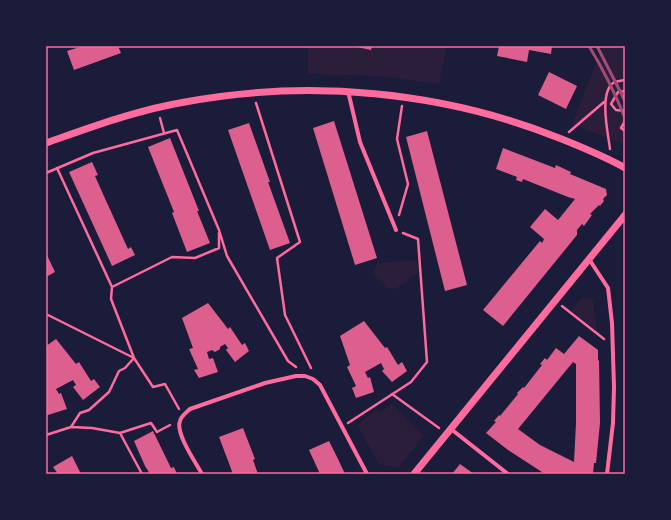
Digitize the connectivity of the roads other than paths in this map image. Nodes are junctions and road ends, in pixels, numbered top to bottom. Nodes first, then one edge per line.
1 (348, 91) junction
2 (46, 143) edge
3 (625, 168) edge
4 (625, 215) edge
5 (396, 230) road end
6 (589, 259) junction
7 (449, 432) junction
8 (202, 474) edge
9 (367, 474) edge
10 (414, 474) edge
11 (508, 474) edge
12 (607, 474) edge

1 - 2 street
1 - 3 street
1 - 5 street
4 - 6 street
6 - 7 street
6 - 12 street
7 - 10 street
7 - 11 street
8 - 9 street

